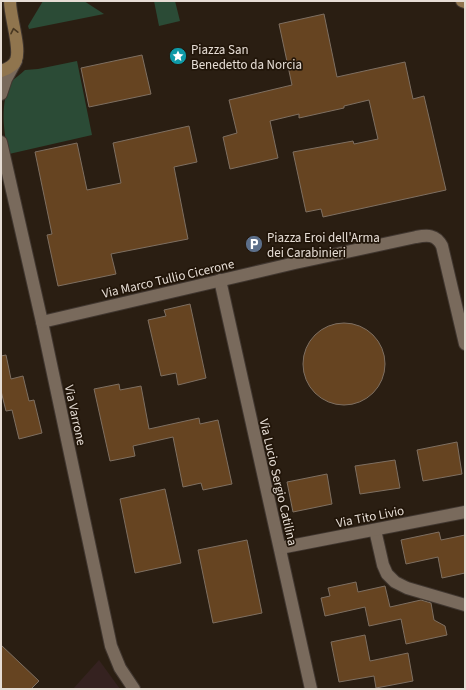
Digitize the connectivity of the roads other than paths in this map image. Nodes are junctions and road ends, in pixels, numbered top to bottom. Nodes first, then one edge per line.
1 (10, 1) edge
2 (462, 1) edge
3 (465, 2) edge
4 (16, 61) junction
5 (1, 71) edge
6 (1, 94) edge
7 (1, 142) edge
8 (220, 280) junction
9 (462, 313) edge
10 (42, 322) junction
11 (465, 344) edge
12 (465, 512) edge
13 (375, 530) junction
14 (280, 548) junction
15 (465, 605) edge
16 (134, 689) edge
17 (311, 689) edge

4 -> 1 street
2 - 3 street
4 - 5 street
4 - 6 street
7 - 10 street, Via Varrone
8 - 9 street, Via Marco Tullio Cicerone
8 - 10 street, Via Marco Tullio Cicerone
8 - 14 street, Via Lucio Sergio Catilina
9 - 11 street
10 - 16 street, Via Varrone
12 - 13 street, Via Tito Livio
13 - 14 street, Via Tito Livio
13 - 15 street
14 - 17 street, Via Lucio Sergio Catilina

